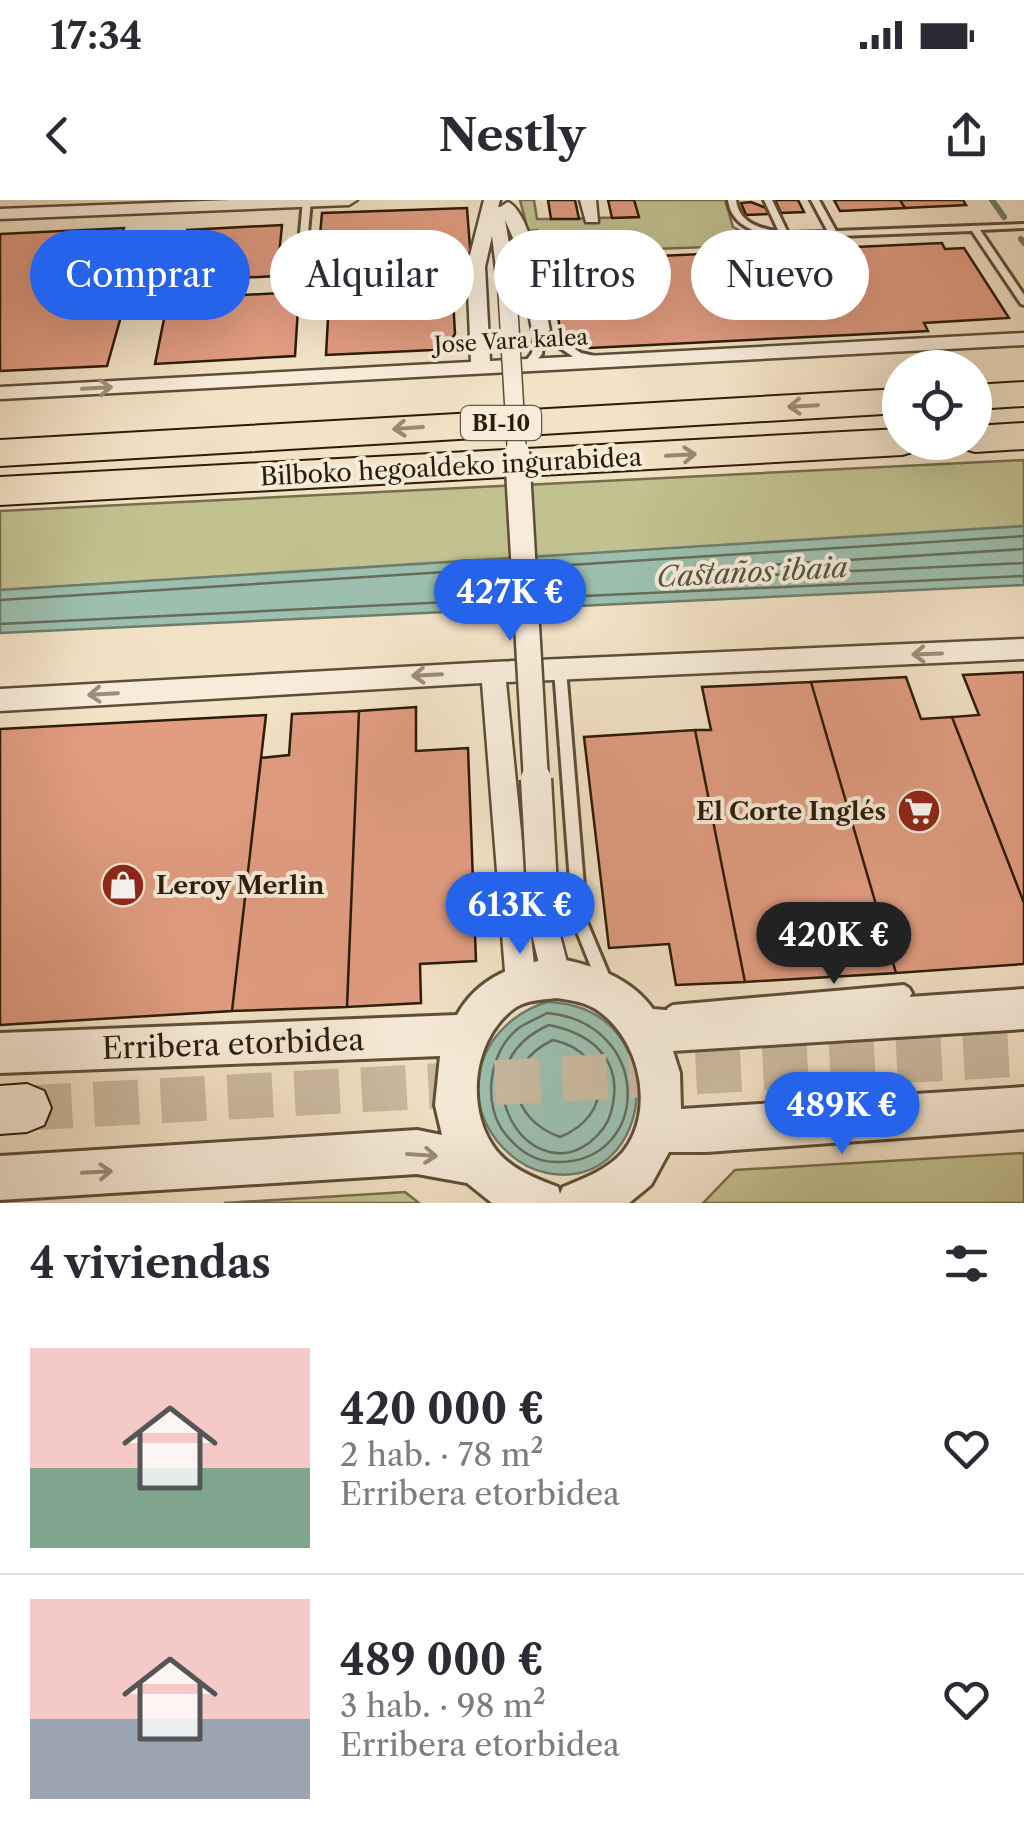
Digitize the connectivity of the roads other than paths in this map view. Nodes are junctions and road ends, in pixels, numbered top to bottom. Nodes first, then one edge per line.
1 (307, 200) edge
2 (349, 200) edge
3 (588, 200) edge
4 (732, 200) edge
5 (768, 200) edge
6 (815, 200) edge
7 (501, 202) edge
8 (0, 214) edge
9 (592, 219) dead end
10 (1024, 226) edge
11 (975, 229) junction
12 (304, 230) edge
13 (758, 230) edge
14 (782, 230) edge
15 (831, 230) edge
16 (869, 234) edge
17 (1024, 302) edge
18 (542, 330) junction
19 (1024, 339) edge
20 (601, 361) junction
21 (528, 366) junction
22 (481, 368) junction
23 (0, 393) edge
24 (1024, 394) edge
25 (992, 395) edge
26 (882, 402) edge
27 (1024, 436) edge
28 (992, 437) edge
29 (882, 443) edge
30 (0, 453) edge
31 (0, 491) edge
32 (1024, 650) edge
33 (560, 669) junction
34 (492, 672) junction
35 (0, 700) edge
36 (538, 981) junction
37 (904, 993) dead end
38 (1024, 1010) edge
39 (629, 1013) junction
40 (466, 1035) junction
41 (0, 1053) edge
42 (1024, 1108) edge
43 (658, 1130) junction
44 (478, 1163) junction
45 (0, 1178) edge
46 (542, 1203) edge
47 (579, 1203) edge

1 - 2 street
1 - 8 street
1 - 12 lane
3 - 9 street
4 - 13 lane
5 - 14 lane
6 - 15 lane
7 - 18 street
7 - 22 street
7 - 36 street, bridge
10 - 11 lane
11 - 16 lane
11 - 17 lane
18 - 20 lane
18 - 21 lane
19 - 20 street, Jose Vara kalea
20 - 21 street, Jose Vara kalea
21 - 22 street, Jose Vara kalea
23 -> 22 street, Jose Vara kalea
24 - 25 highway
26 -> 30 highway, Bilboko hegoaldeko ingurabidea / BI-10
27 - 28 highway
31 -> 29 highway, Bilboko hegoaldeko ingurabidea / BI-10
32 -> 33 street
33 - 34 street
33 - 39 lane
34 -> 35 street
34 - 36 street
36 - 39 street
36 - 40 street
37 - 39 lane
38 - 39 street
39 - 43 street
40 - 41 street, Erribera etorbidea
40 - 44 street
42 - 43 street
43 - 47 street
45 -> 44 street
44 - 46 street

